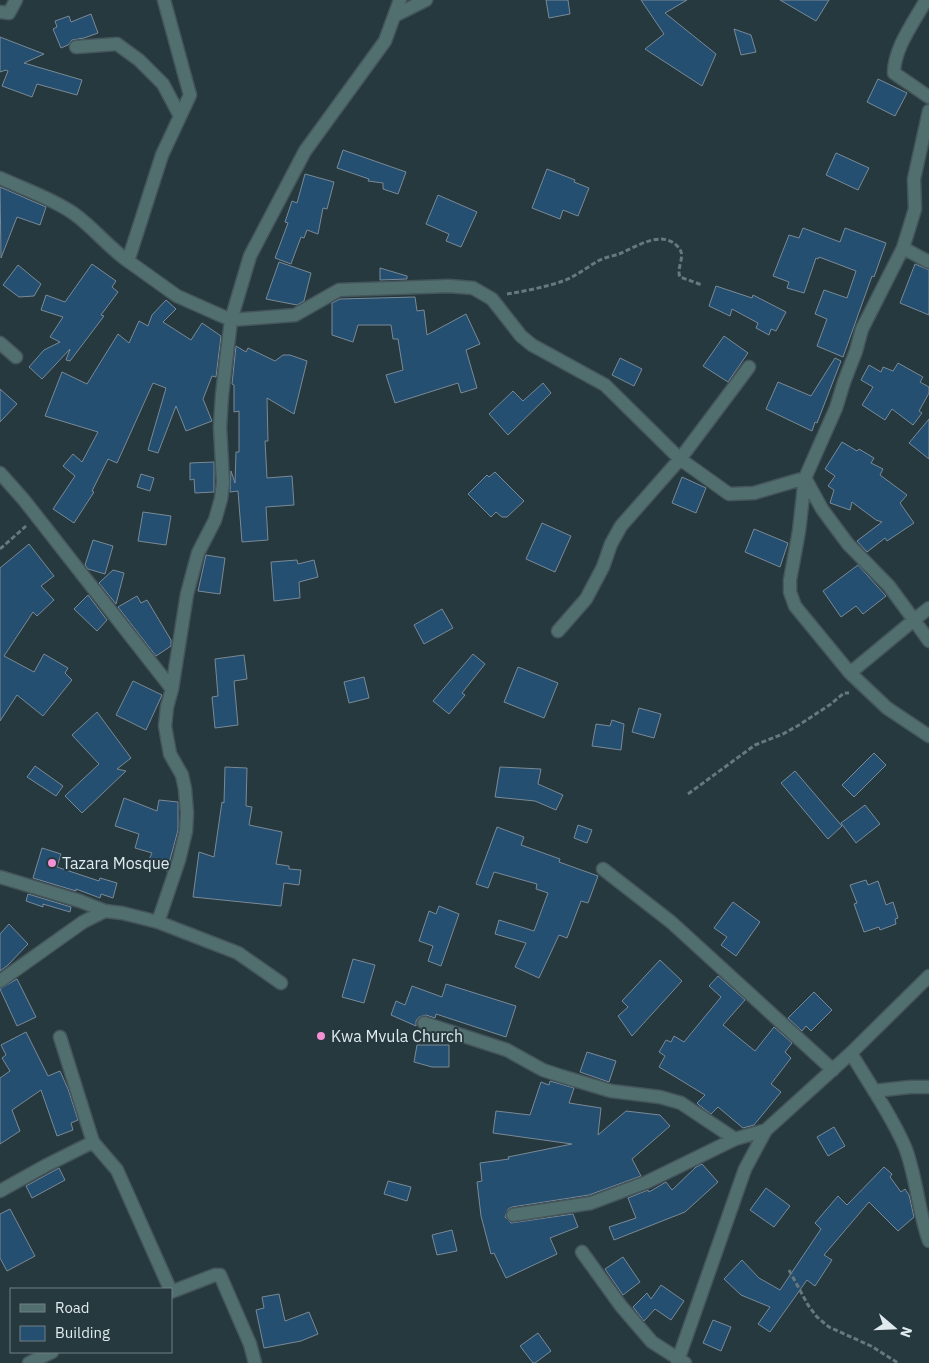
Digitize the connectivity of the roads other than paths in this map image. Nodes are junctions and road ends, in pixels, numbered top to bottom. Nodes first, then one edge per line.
1 (16, 0) edge
2 (164, 0) edge
3 (400, 0) edge
4 (426, 0) edge
5 (926, 0) edge
6 (0, 12) edge
7 (396, 14) junction
8 (76, 47) dead end
9 (929, 97) edge
10 (929, 111) edge
11 (180, 116) junction
12 (0, 178) edge
13 (903, 248) junction
14 (128, 261) junction
15 (929, 262) edge
16 (231, 320) junction
17 (0, 343) edge
18 (16, 357) dead end
19 (749, 367) dead end
20 (680, 459) junction
21 (0, 473) edge
22 (805, 478) junction
23 (929, 608) edge
24 (914, 620) junction
25 (558, 631) dead end
26 (929, 641) edge
27 (850, 673) junction
28 (172, 689) junction
29 (929, 736) edge
30 (603, 869) dead end
31 (0, 877) edge
32 (105, 911) junction
33 (158, 922) junction
34 (929, 976) edge
35 (0, 981) edge
36 (281, 983) dead end
37 (424, 1023) dead end
38 (60, 1036) dead end
39 (851, 1053) junction
40 (832, 1070) junction
41 (929, 1087) edge
42 (874, 1092) junction
43 (766, 1130) junction
44 (735, 1139) junction
45 (93, 1142) junction
46 (0, 1191) edge
47 (513, 1215) dead end
48 (929, 1241) edge
49 (582, 1252) dead end
50 (169, 1288) edge
51 (172, 1289) edge
52 (50, 1353) edge
53 (681, 1362) edge
54 (30, 1363) edge
55 (255, 1363) edge

1 - 6 street
2 - 11 street
3 - 7 street
4 - 7 street
5 - 9 street
7 - 16 street
8 - 11 street
10 - 13 street
11 - 14 street
12 - 14 street
13 - 15 street
13 - 22 street
14 - 16 street
16 - 20 street
16 - 28 street
17 - 18 street
19 - 20 street
20 - 22 street
20 - 25 street
21 - 28 street
22 - 24 street
22 - 27 street
23 - 24 street
24 - 26 street
24 - 27 street
27 - 29 street
28 - 33 street
30 - 40 street
31 - 32 street
32 - 33 street
32 - 35 street
33 - 36 street
34 - 39 street
37 - 44 street
38 - 45 street
39 - 40 street
39 - 42 street
40 - 43 street
41 - 42 street
42 - 48 street
43 - 44 street
43 - 53 street
44 - 47 street
45 - 46 street
45 - 50 street
49 - 53 street
51 - 55 street
52 - 54 street

